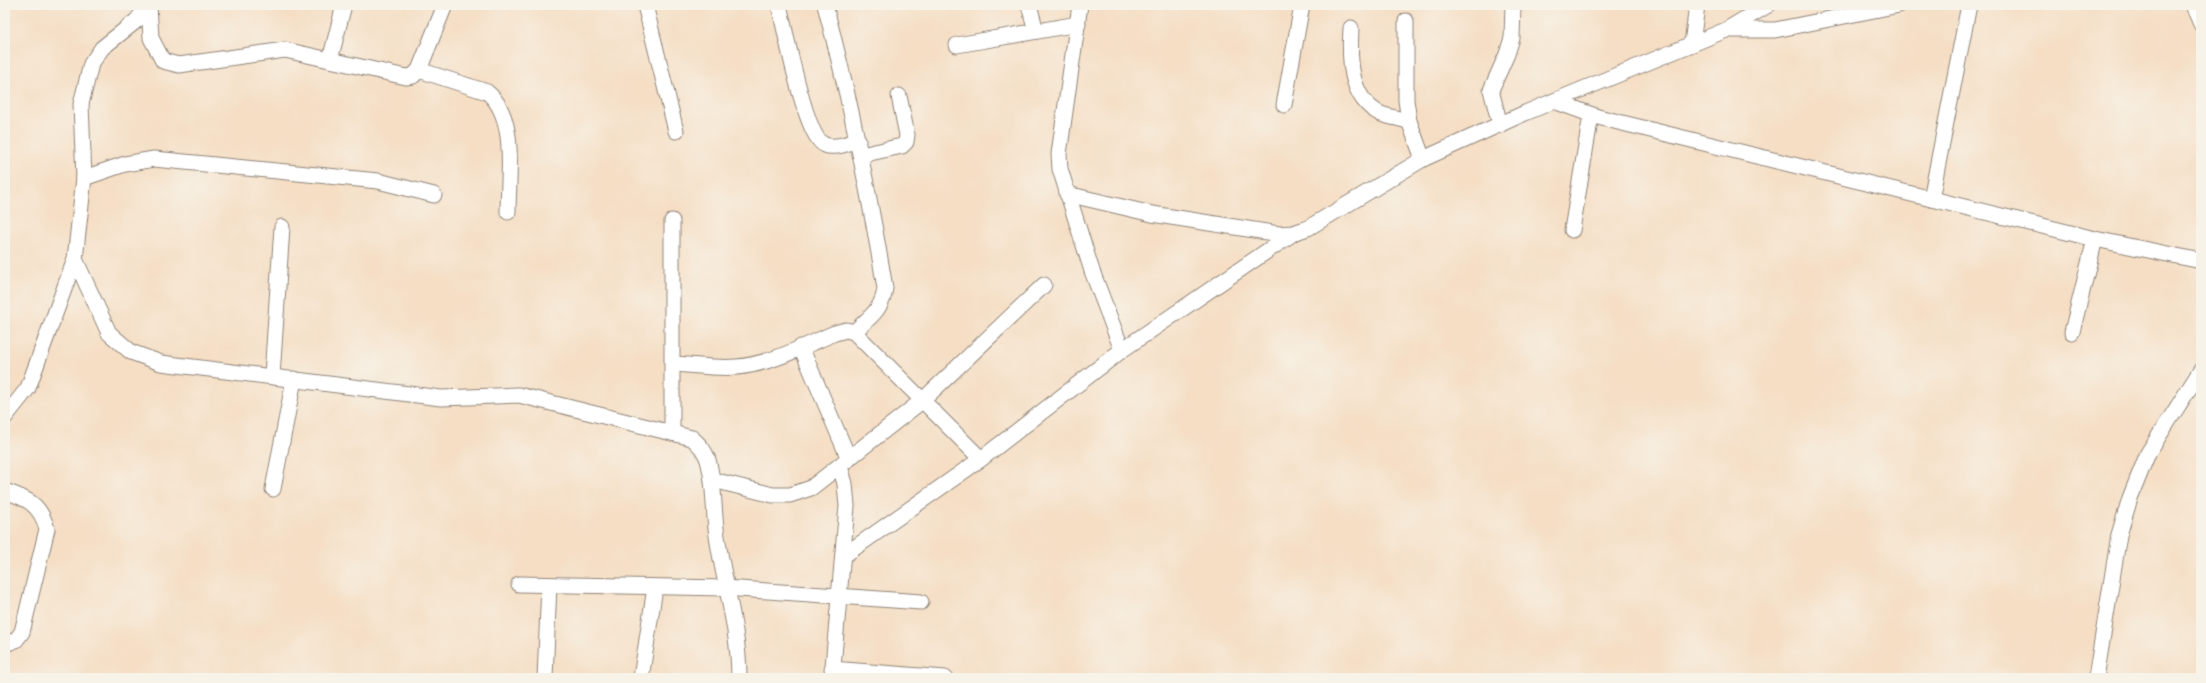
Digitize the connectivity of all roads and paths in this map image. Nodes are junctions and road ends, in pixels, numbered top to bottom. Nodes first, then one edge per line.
1 (344, 5) edge
2 (445, 5) edge
3 (645, 5) edge
4 (779, 5) edge
5 (824, 5) edge
6 (1029, 5) edge
7 (1080, 5) edge
8 (1302, 5) edge
9 (1513, 5) edge
10 (1697, 5) edge
11 (1768, 5) edge
12 (1899, 5) edge
13 (1969, 5) edge
14 (2193, 5) edge
15 (149, 6) edge
16 (1406, 21) dead end
17 (1078, 24) junction
18 (2201, 24) edge
19 (1351, 28) dead end
20 (1726, 30) junction
21 (1036, 31) junction
22 (1692, 44) junction
23 (957, 45) dead end
24 (330, 60) junction
25 (419, 70) junction
26 (899, 96) dead end
27 (1554, 101) junction
28 (1284, 105) dead end
29 (1592, 115) junction
30 (1409, 122) junction
31 (1500, 124) junction
32 (676, 131) dead end
33 (860, 148) junction
34 (1423, 159) junction
35 (84, 178) junction
36 (1067, 194) junction
37 (434, 195) dead end
38 (1931, 199) junction
39 (508, 212) dead end
40 (672, 221) dead end
41 (282, 227) dead end
42 (1572, 230) dead end
43 (1293, 233) junction
44 (2095, 240) junction
45 (75, 259) junction
46 (2201, 261) edge
47 (1044, 285) dead end
48 (854, 332) junction
49 (2072, 332) dead end
50 (801, 347) junction
51 (1122, 350) junction
52 (673, 364) junction
53 (2201, 370) edge
54 (272, 376) junction
55 (294, 379) junction
56 (923, 400) junction
57 (5, 417) edge
58 (672, 433) junction
59 (981, 459) junction
60 (844, 462) junction
61 (713, 480) junction
62 (273, 489) dead end
63 (5, 492) edge
64 (843, 556) junction
65 (519, 584) dead end
66 (549, 585) junction
67 (655, 588) junction
68 (725, 588) junction
69 (839, 595) junction
70 (921, 602) dead end
71 (5, 644) edge
72 (832, 674) edge
73 (545, 678) edge
74 (641, 678) edge
75 (739, 678) edge
76 (945, 678) edge
77 (2096, 678) edge

1 - 24 street
2 - 25 street
3 - 32 street
4 - 33 street
5 - 33 street
6 - 21 street
7 - 17 street
8 - 28 street
9 - 31 street
10 - 22 street
11 - 20 street
12 - 20 street
13 - 38 street
14 - 18 street
15 - 24 street
15 - 35 street
16 - 30 street
17 - 21 street
17 - 36 street
19 - 30 street
20 - 22 street
21 - 23 street
22 - 27 street
24 - 25 street
25 - 39 street
26 - 33 street
27 - 29 street
27 - 31 street
29 - 38 street
29 - 42 street
30 - 34 street
31 - 34 street
33 - 48 street
34 - 43 street
35 - 37 street
35 - 45 street
36 - 43 street
36 - 51 street
38 - 44 street
40 - 52 street
41 - 54 street
43 - 51 street
44 - 46 street
44 - 49 street
45 - 54 street
45 - 57 street
47 - 56 street
48 - 50 street
48 - 56 street
50 - 52 street
50 - 60 street
51 - 59 street
52 - 58 street
53 - 77 street
54 - 55 street
55 - 58 street
55 - 62 street
56 - 59 street
56 - 60 street
58 - 61 street
59 - 64 street
60 - 61 street
60 - 64 street
61 - 68 street
63 - 71 street
64 - 69 street
65 - 66 street
66 - 67 street
66 - 73 street
67 - 68 street
67 - 74 street
68 - 69 street
68 - 75 street
69 - 70 street
69 - 72 street
72 - 76 street

